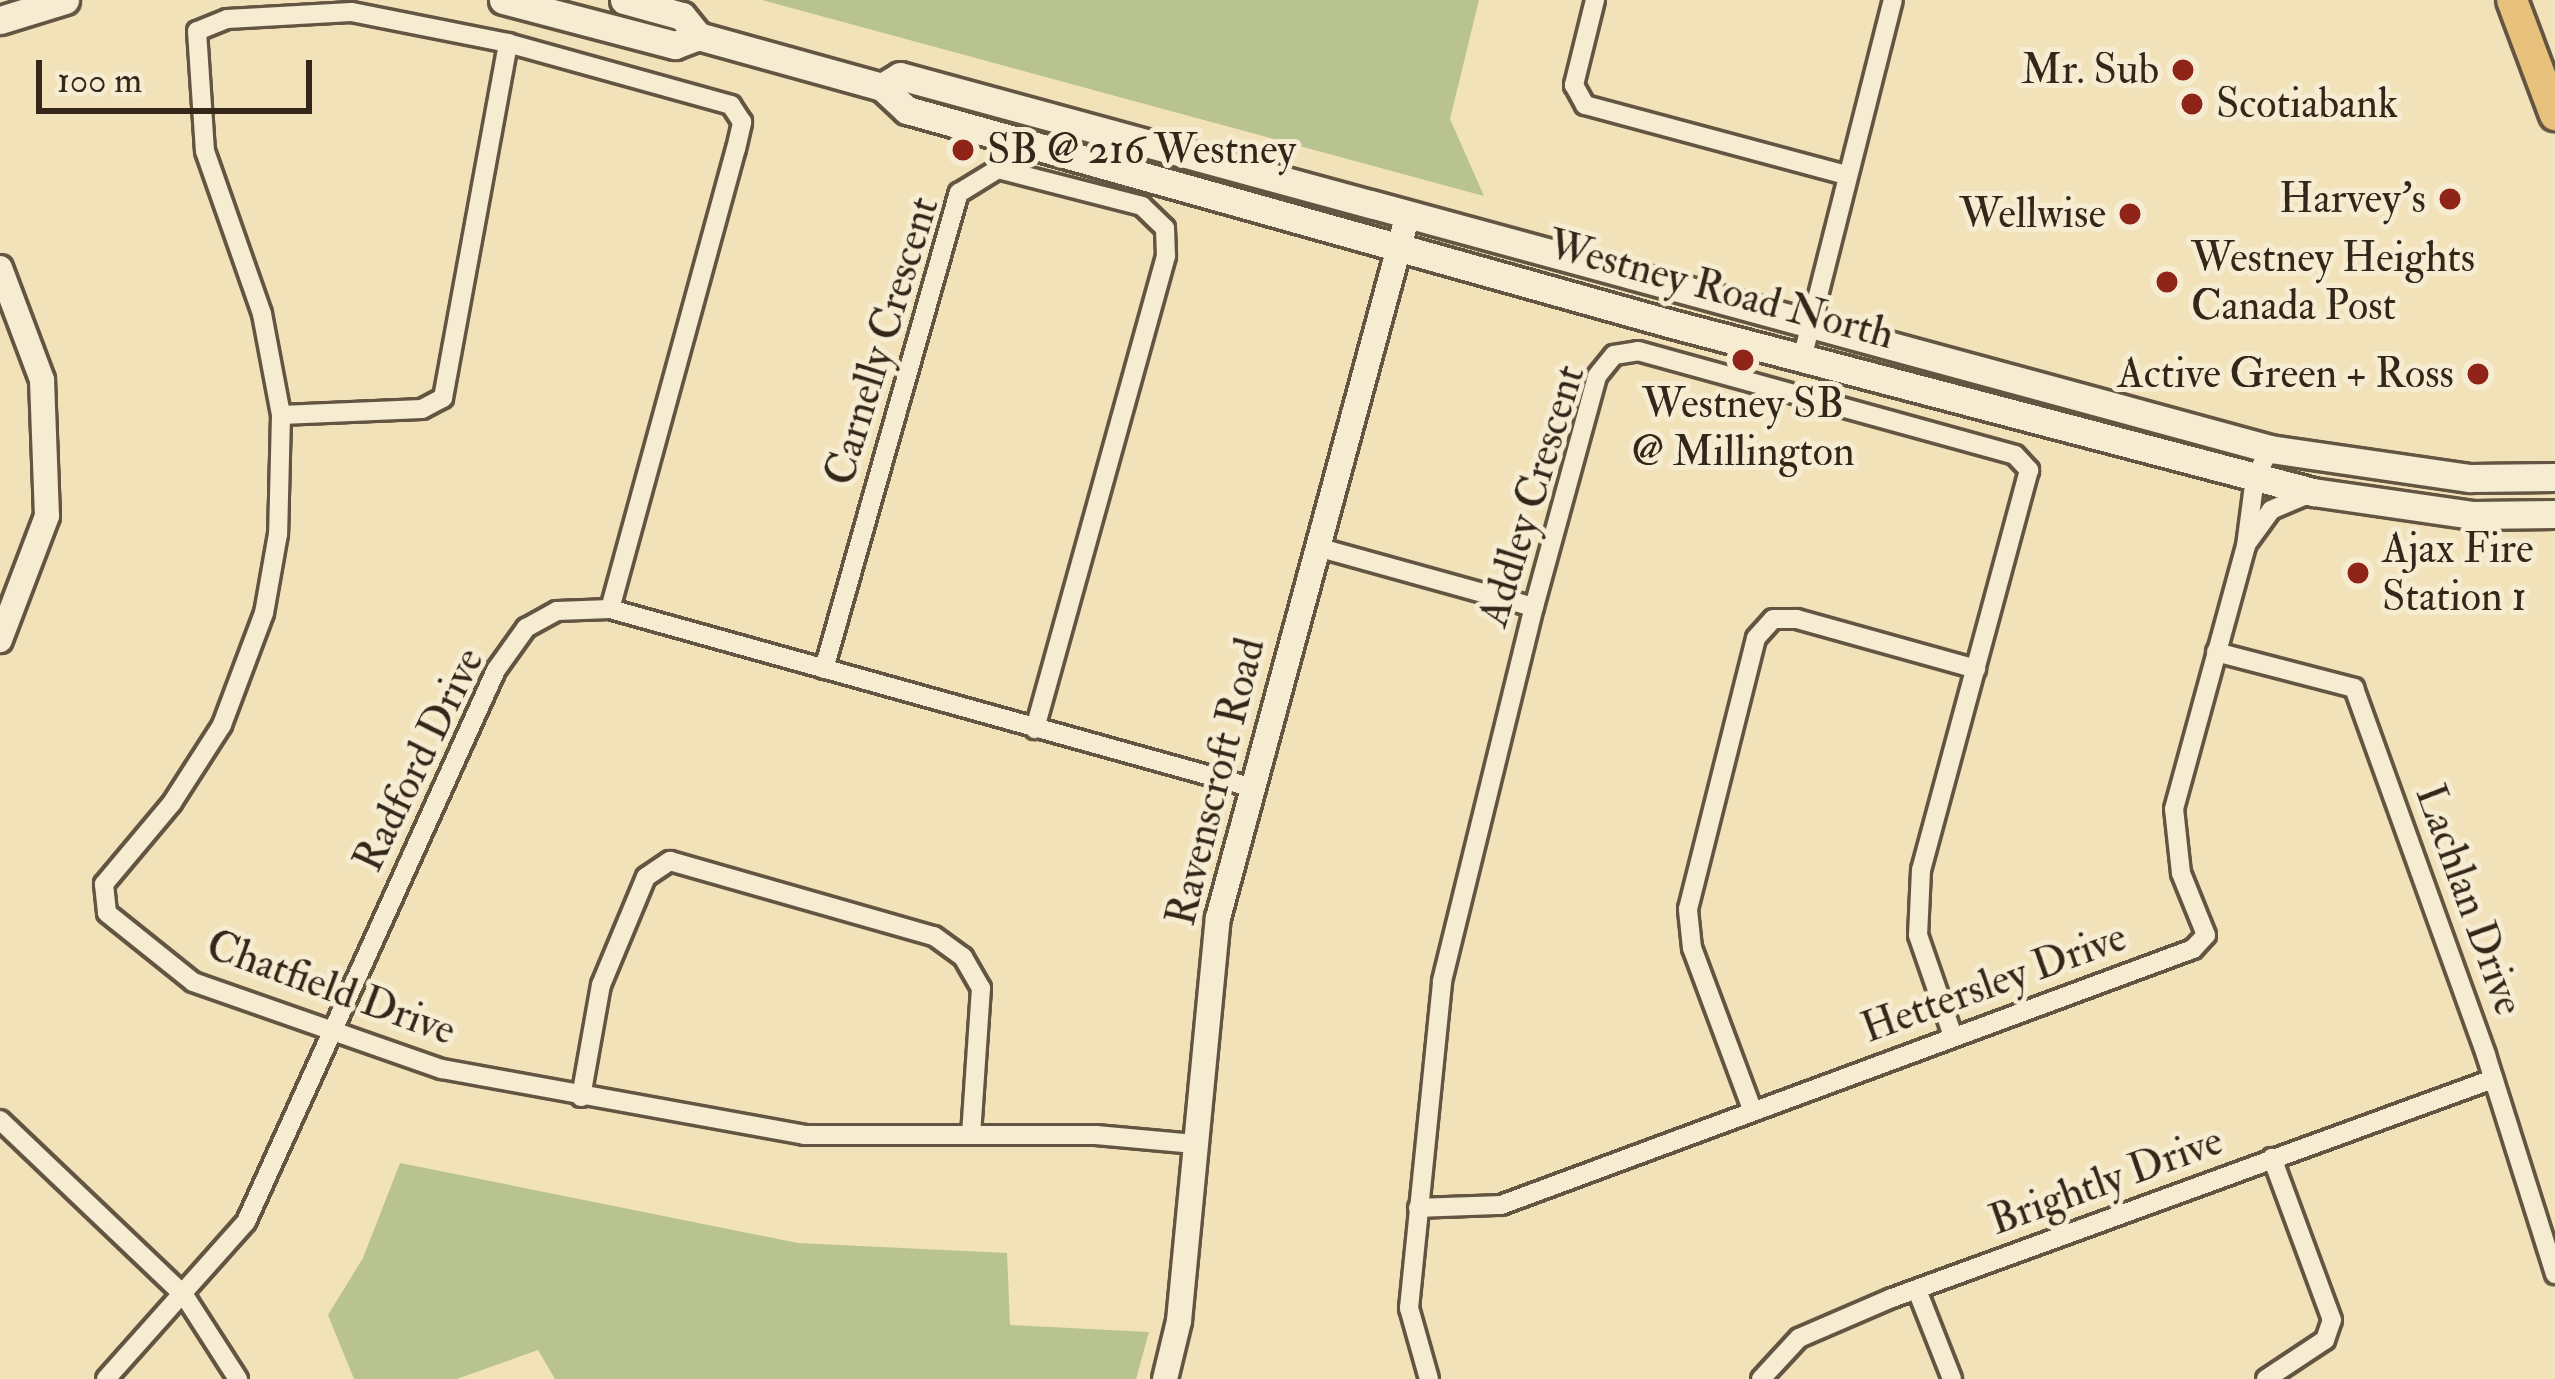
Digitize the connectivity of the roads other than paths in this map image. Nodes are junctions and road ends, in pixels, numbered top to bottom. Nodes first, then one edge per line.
1 (65, 0) edge
2 (503, 0) edge
3 (625, 0) edge
4 (1595, 0) edge
5 (1893, 0) edge
6 (2512, 0) edge
7 (0, 20) edge
8 (698, 36) junction
9 (508, 43) junction
10 (882, 87) junction
11 (2555, 115) edge
12 (1846, 175) junction
13 (1408, 214) junction
14 (1401, 247) junction
15 (0, 268) edge
16 (1810, 325) junction
17 (1803, 356) junction
18 (1964, 366) junction
19 (1957, 397) junction
20 (281, 415) junction
21 (2270, 449) junction
22 (2555, 477) edge
23 (2255, 478) junction
24 (2313, 492) junction
25 (2555, 514) edge
26 (2246, 546) junction
27 (1317, 548) junction
28 (1534, 607) junction
29 (610, 609) junction
30 (0, 640) edge
31 (2216, 652) junction
32 (824, 669) junction
33 (1976, 669) junction
34 (1035, 729) junction
35 (1250, 787) junction
36 (332, 1030) junction
37 (1952, 1036) junction
38 (2494, 1079) junction
39 (580, 1097) junction
40 (1752, 1109) junction
41 (0, 1120) edge
42 (971, 1135) junction
43 (1195, 1144) junction
44 (2272, 1158) junction
45 (1418, 1208) junction
46 (2548, 1238) edge
47 (2555, 1274) edge
48 (1917, 1290) junction
49 (184, 1294) junction
50 (106, 1379) edge
51 (238, 1379) edge
52 (1165, 1379) edge
53 (1429, 1379) edge
54 (1761, 1379) edge
55 (1952, 1379) edge
56 (2266, 1379) edge

1 - 7 main road
2 - 8 main road, Westney Road North
3 - 8 main road, Westney Road North
4 - 12 street
5 - 12 street
6 - 11 main road
8 - 10 main road, Westney Road North
9 - 20 street
9 - 20 street, Chatfield Drive
9 - 29 street, Chatfield Drive
10 - 13 main road, Westney Road North
10 - 14 main road, Westney Road North
12 - 16 street
13 - 14 street, Ravenscroft Road
13 - 16 main road, Westney Road North
14 - 17 main road, Westney Road North
14 - 27 street, Ravenscroft Road
15 - 30 street
16 - 17 street
16 - 18 main road, Westney Road North
17 - 19 main road, Westney Road North
18 - 19 main road
18 - 21 main road, Westney Road North
19 - 23 main road, Westney Road North
20 - 36 street, Chatfield Drive
21 - 22 main road, Westney Road North
21 - 23 street, Hettersley Drive
23 - 24 main road, Westney Road North
23 - 26 street, Hettersley Drive
24 - 25 main road, Westney Road North
24 - 26 street, Hettersley Drive
26 - 31 street, Hettersley Drive
27 - 28 street
27 - 35 street, Ravenscroft Road
28 - 33 street, Addley Crescent
28 - 45 street, Addley Crescent
29 - 32 street, Radford Drive
29 - 36 street, Radford Drive
31 - 37 street, Hettersley Drive
31 - 38 street, Lachlan Drive
32 - 34 street, Radford Drive
32 - 34 street, Carnelly Crescent
33 - 37 street, Addley Crescent
33 - 40 street
34 - 35 street, Radford Drive
35 - 43 street, Ravenscroft Road
36 - 39 street, Chatfield Drive
36 - 49 street, Radford Drive
37 - 40 street, Hettersley Drive
38 - 44 street, Brightly Drive
38 - 46 street, Lachlan Drive
39 - 42 street, Chatfield Drive
39 - 42 street
40 - 45 street, Hettersley Drive
41 - 49 street
42 - 43 street, Chatfield Drive
43 - 52 street, Ravenscroft Road
44 - 48 street, Brightly Drive
44 - 56 street
45 - 53 street, Addley Crescent
46 - 47 street, Lachlan Drive
48 - 54 street, Brightly Drive
48 - 55 street
49 - 50 street, Radford Drive
49 - 51 street

